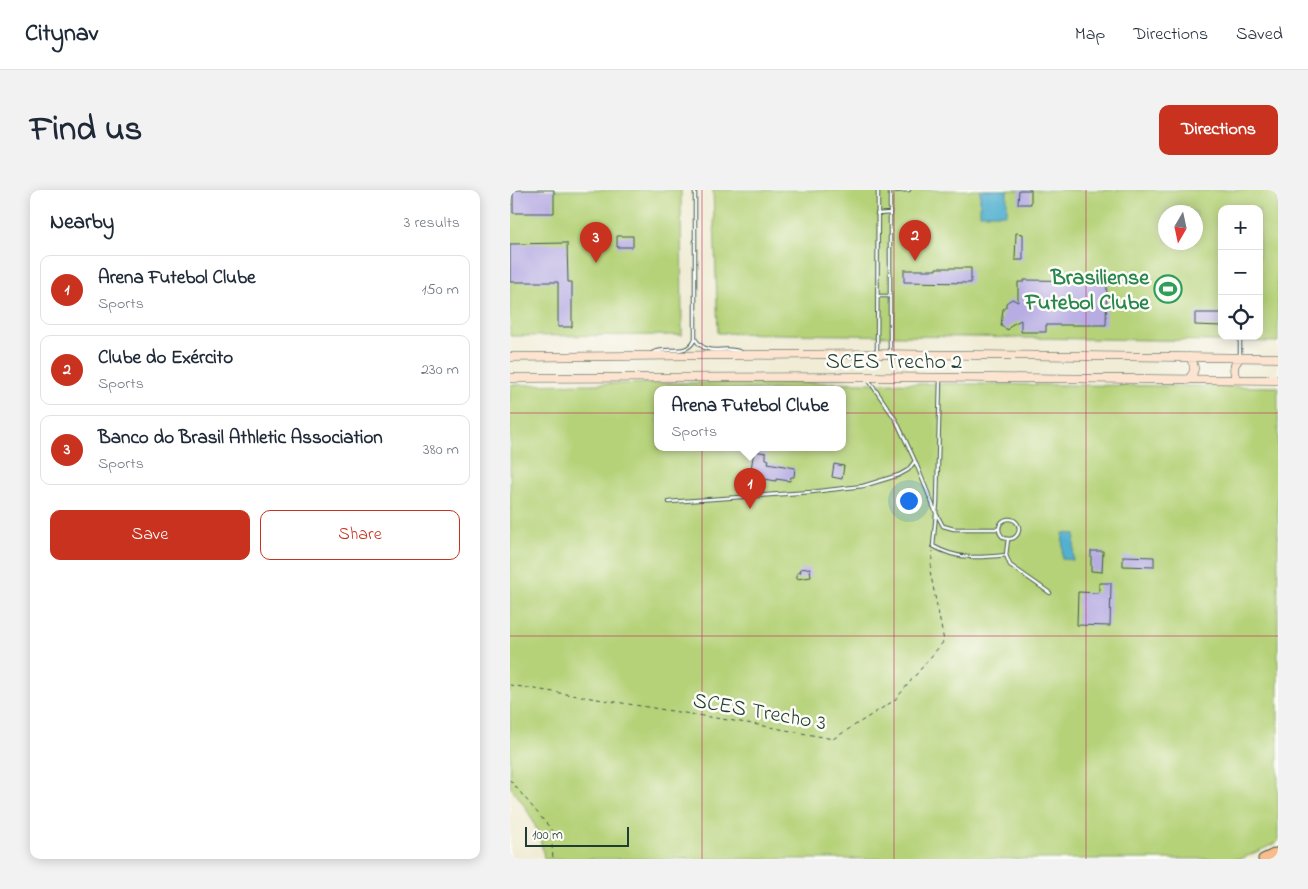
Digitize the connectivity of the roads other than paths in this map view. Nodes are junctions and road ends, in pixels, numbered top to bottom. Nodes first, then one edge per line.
1 (695, 190) edge
2 (878, 190) edge
3 (890, 190) edge
4 (909, 190) edge
5 (890, 213) junction
6 (877, 214) junction
7 (877, 296) junction
8 (890, 296) junction
9 (695, 339) junction
10 (1240, 340) edge
11 (877, 354) junction
12 (890, 354) junction
13 (746, 355) junction
14 (646, 356) junction
15 (510, 357) edge
16 (1189, 357) junction
17 (1240, 358) junction
18 (1278, 358) edge
19 (867, 377) junction
20 (510, 378) edge
21 (940, 378) junction
22 (1236, 379) junction
23 (1188, 380) junction
24 (1278, 380) edge
25 (915, 461) junction
26 (669, 502) dead end
27 (936, 513) junction
28 (999, 528) junction
29 (1008, 540) junction
30 (1006, 555) junction
31 (1050, 593) dead end
32 (1278, 852) edge
33 (1263, 859) edge

1 - 9 lane
2 - 6 lane
3 - 4 lane
3 - 5 lane
5 - 6 lane
5 - 8 lane
6 - 7 lane
7 - 8 lane
7 - 11 lane
8 - 12 lane
9 - 13 lane, SCES Trecho 2
9 - 14 lane, SCES Trecho 2
10 - 17 lane
11 - 12 main road, SCES Trecho 2
11 - 13 main road, SCES Trecho 2
12 - 16 main road, SCES Trecho 2
13 - 14 main road, SCES Trecho 2
14 - 15 main road, SCES Trecho 2
16 - 17 main road, SCES Trecho 2
16 - 23 main road
17 - 18 main road, SCES Trecho 2
17 - 22 main road
19 - 20 main road, SCES Trecho 2
19 - 21 main road, SCES Trecho 2
19 - 25 lane
21 - 23 main road, SCES Trecho 2
21 - 27 lane
22 - 23 main road, SCES Trecho 2
22 - 24 main road, SCES Trecho 2
25 - 26 lane
25 - 27 lane
27 - 28 lane
27 - 30 lane
28 - 29 lane
28 - 29 lane
29 - 30 lane
30 - 31 lane
32 - 33 highway

